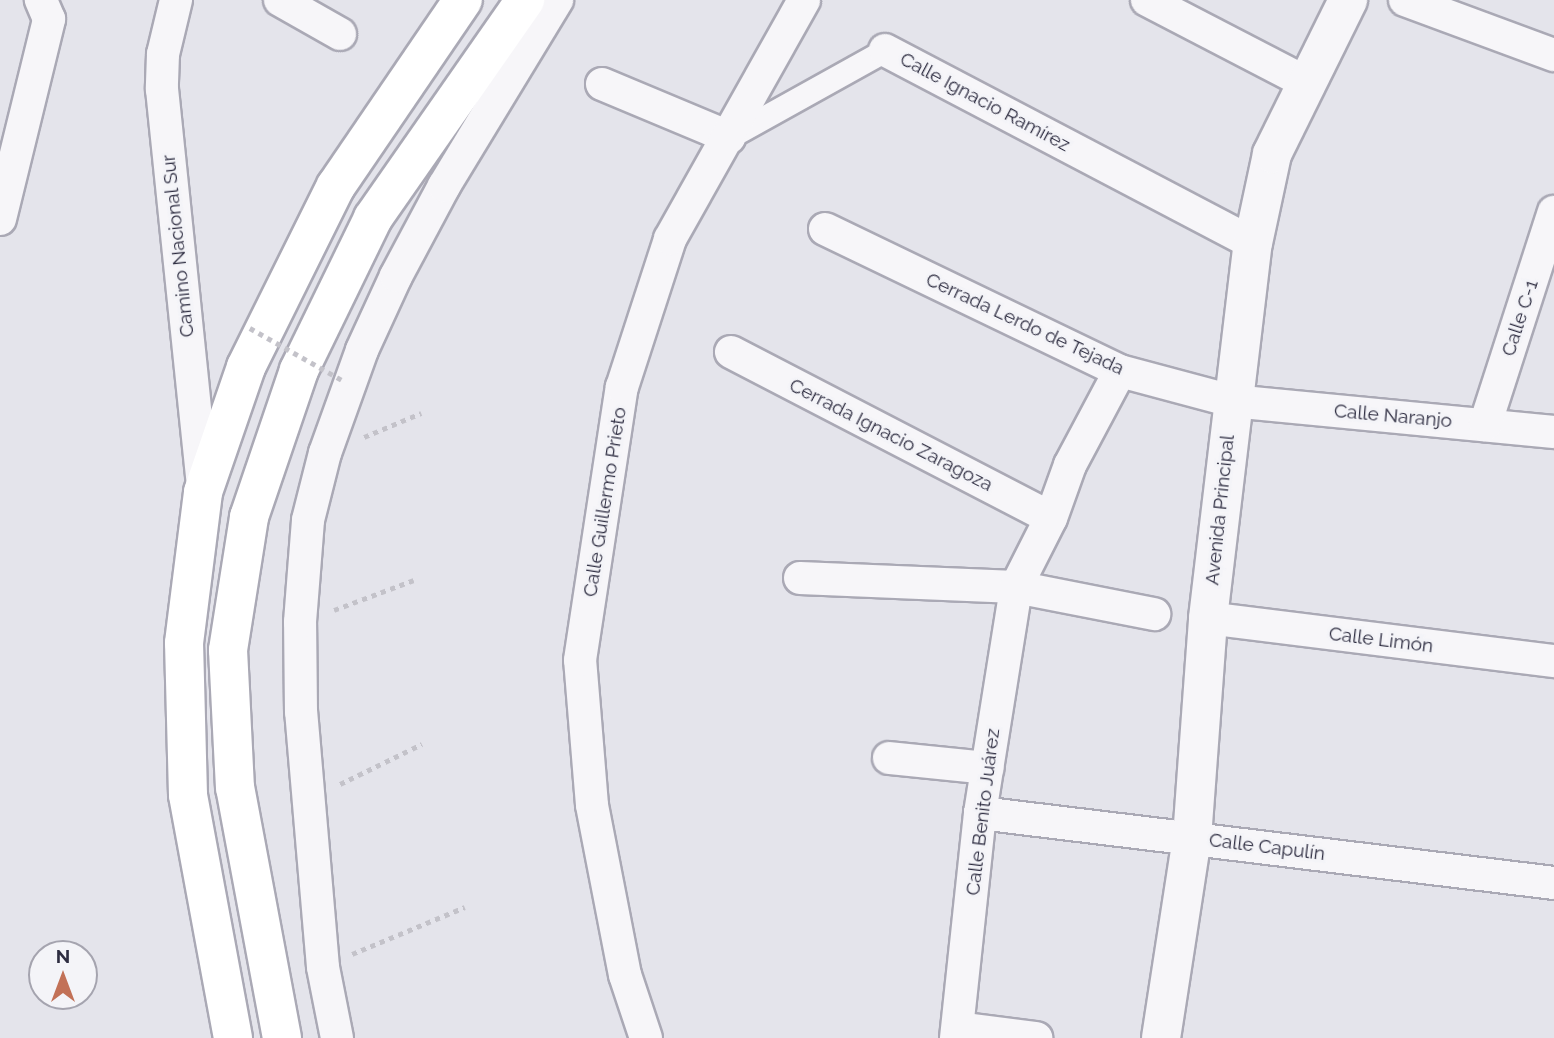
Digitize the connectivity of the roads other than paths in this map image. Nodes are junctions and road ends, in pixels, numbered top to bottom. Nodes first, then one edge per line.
1 (41, 0) edge
2 (176, 0) edge
3 (280, 0) edge
4 (463, 0) edge
5 (524, 0) edge
6 (557, 0) edge
7 (804, 0) edge
8 (1147, 0) edge
9 (1349, 0) edge
10 (1405, 0) edge
11 (340, 34) dead end
12 (885, 50) joint
13 (1554, 55) edge
14 (1307, 83) junction
15 (602, 84) dead end
16 (729, 137) junction
17 (1554, 212) edge
18 (0, 219) edge
19 (825, 229) dead end
20 (1253, 243) junction
21 (731, 352) dead end
22 (1120, 371) junction
23 (1232, 401) junction
24 (1485, 425) junction
25 (1554, 432) edge
26 (203, 492) junction
27 (1051, 518) junction
28 (800, 578) dead end
29 (1016, 587) junction
30 (1154, 614) dead end
31 (1208, 618) junction
32 (1554, 661) edge
33 (889, 758) dead end
34 (987, 768) junction
35 (980, 813) junction
36 (1192, 838) junction
37 (1554, 883) edge
38 (957, 1033) edge
39 (233, 1038) edge
40 (282, 1038) edge
41 (337, 1038) edge
42 (646, 1038) edge
43 (1036, 1038) edge
44 (1161, 1038) edge

1 - 18 street
2 - 26 street, Camino Nacional Sur
3 - 11 street
4 - 26 highway
5 - 40 highway
6 - 41 street
7 - 16 street, Calle Guillermo Prieto
8 - 14 street
9 - 14 street, Avenida Principal
10 - 13 street
12 - 16 street, Calle Ignacio Ramírez
12 - 20 street, Calle Ignacio Ramírez
14 - 20 street, Avenida Principal
15 - 16 street
16 - 42 street, Calle Guillermo Prieto
17 - 24 street, Calle C-1
19 - 22 street, Cerrada Lerdo de Tejada
20 - 23 street, Avenida Principal
21 - 27 street, Cerrada Ignacio Zaragoza
22 - 23 street, Cerrada Lerdo de Tejada
22 - 27 street, Calle Benito Juárez
23 - 24 street, Calle Naranjo
23 - 31 street, Avenida Principal
24 - 25 street, Calle Naranjo
26 - 39 highway
27 - 29 street, Calle Benito Juárez
28 - 29 street
29 - 30 street
29 - 34 street, Calle Benito Juárez
31 - 32 street, Calle Limón
31 - 36 street, Avenida Principal
33 - 34 street
34 - 35 street, Calle Benito Juárez
35 - 36 street, Calle Capulín
35 - 38 street, Calle Benito Juárez
36 - 37 street, Calle Capulín
36 - 44 street, Avenida Principal
38 - 43 street

